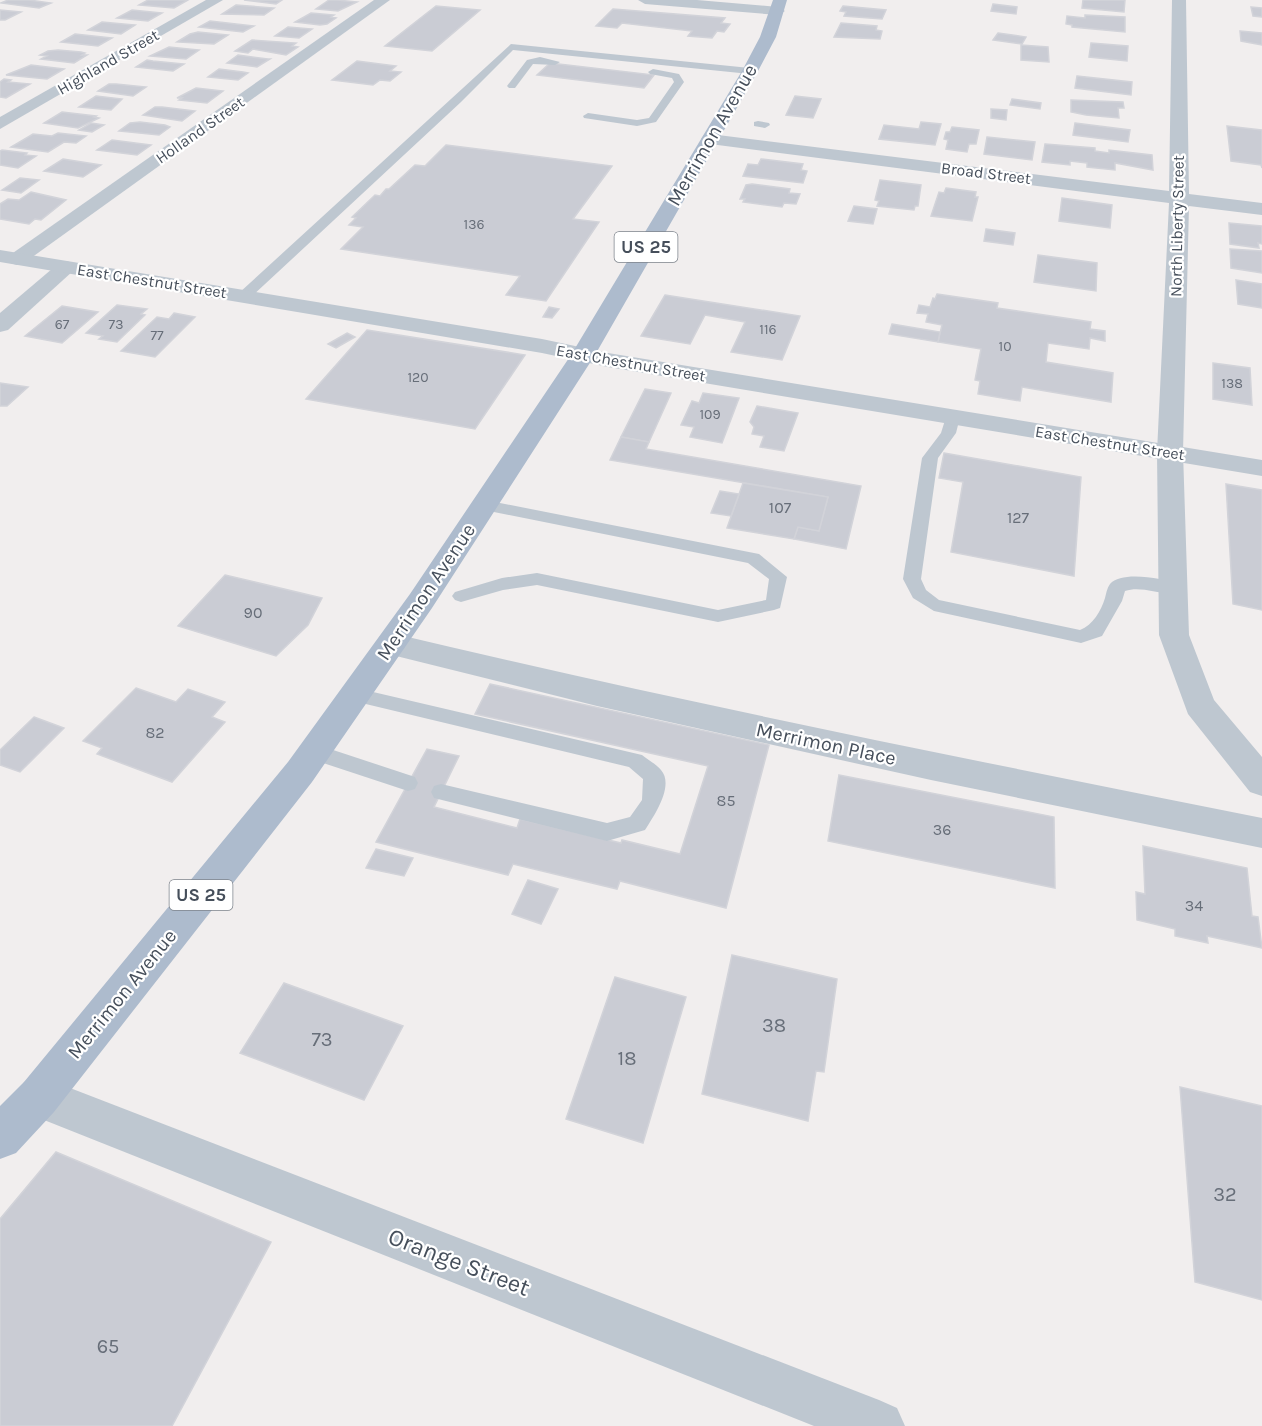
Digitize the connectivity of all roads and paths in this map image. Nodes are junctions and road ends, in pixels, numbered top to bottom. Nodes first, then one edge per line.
1 (216, 0) edge
2 (383, 0) edge
3 (645, 0) edge
4 (1179, 0) edge
5 (779, 6) edge
6 (750, 71) junction
7 (512, 86) dead end
8 (588, 116) dead end
9 (0, 124) edge
10 (710, 139) junction
11 (1179, 198) junction
12 (1262, 209) edge
13 (9, 258) edge
14 (66, 267) junction
15 (34, 295) junction
16 (244, 296) junction
17 (0, 302) edge
18 (0, 325) edge
19 (583, 355) junction
20 (953, 417) junction
21 (1170, 452) junction
22 (1262, 468) edge
23 (484, 505) junction
24 (1173, 588) junction
25 (461, 596) dead end
26 (392, 644) junction
27 (356, 695) junction
28 (315, 752) junction
29 (1262, 782) edge
30 (408, 783) dead end
31 (441, 792) dead end
32 (1262, 833) edge
33 (39, 1097) junction
34 (0, 1137) edge
35 (879, 1426) edge

1 - 9 street, Highland Street
2 - 13 street, Holland Street
3 - 5 street
4 - 11 street, North Liberty Street
5 - 6 main road, Merrimon Avenue / US 25
6 - 10 main road, Merrimon Avenue / US 25
6 - 16 lane
7 - 8 lane
10 - 11 street, Broad Street
10 - 19 main road, Merrimon Avenue / US 25
11 - 12 street, Broad Street
11 - 21 street, North Liberty Street
13 - 14 street, East Chestnut Street
14 - 15 street
14 - 16 street, East Chestnut Street
15 - 17 street
15 - 18 street
16 - 19 street, East Chestnut Street
19 - 20 street, East Chestnut Street
19 - 23 main road, Merrimon Avenue / US 25
20 - 21 street, East Chestnut Street
20 - 24 lane
21 - 22 street, East Chestnut Street
21 - 24 street, North Liberty Street
23 - 25 lane
23 - 26 main road, Merrimon Avenue / US 25
24 - 29 street, North Liberty Street
26 - 27 main road, Merrimon Avenue / US 25
26 - 32 street, Merrimon Place
27 - 28 main road, Merrimon Avenue / US 25
27 - 31 lane
28 - 30 lane
28 - 33 main road, Merrimon Avenue / US 25
33 - 34 main road, Merrimon Avenue / US 25
33 - 35 street, Orange Street

